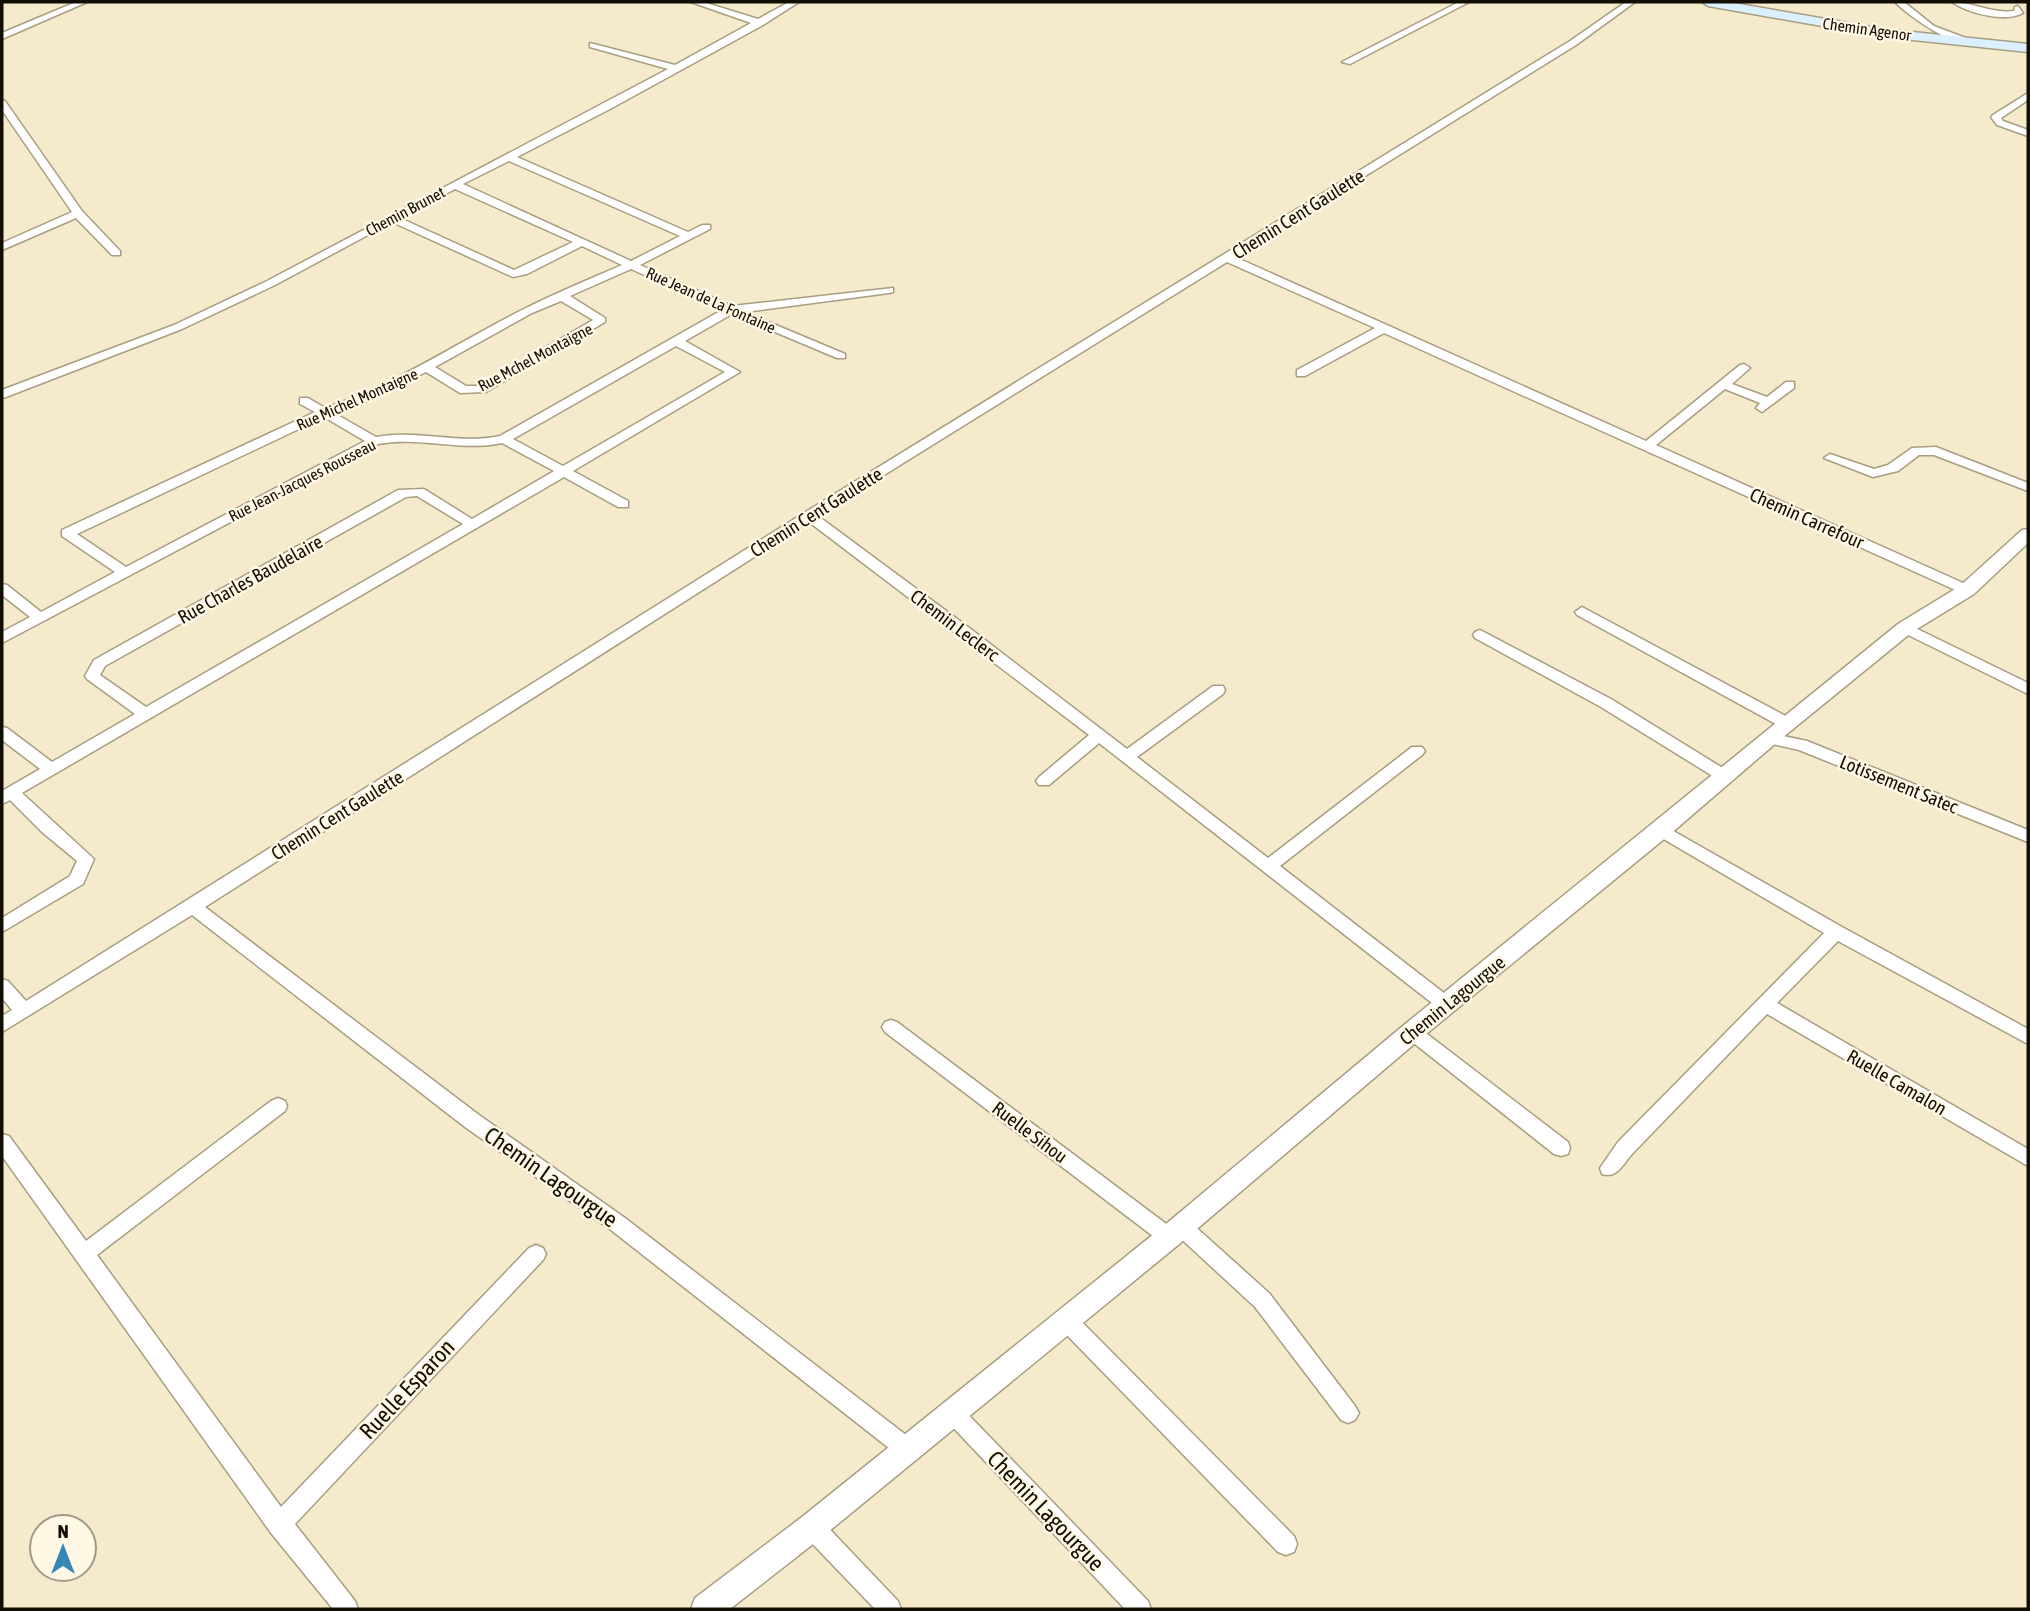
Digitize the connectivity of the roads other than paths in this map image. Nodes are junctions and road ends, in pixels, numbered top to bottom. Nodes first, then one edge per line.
1 (83, 2) edge
2 (695, 2) edge
3 (795, 2) edge
4 (1465, 2) edge
5 (1631, 2) edge
6 (1708, 2) edge
7 (1899, 2) edge
8 (1956, 2) edge
9 (2018, 9) dead end
10 (760, 23) junction
11 (1930, 32) junction
12 (2, 36) edge
13 (593, 45) dead end
14 (2028, 48) edge
15 (1347, 62) dead end
16 (674, 68) junction
17 (2028, 96) edge
18 (2, 103) edge
19 (2028, 133) edge
20 (511, 158) junction
21 (456, 185) junction
22 (78, 213) junction
23 (391, 218) junction
24 (706, 228) dead end
25 (688, 236) junction
26 (582, 242) junction
27 (2, 247) edge
28 (116, 253) dead end
29 (1228, 258) junction
30 (631, 265) junction
31 (889, 290) dead end
32 (561, 296) junction
33 (731, 310) junction
34 (1384, 328) junction
35 (676, 341) junction
36 (841, 356) dead end
37 (426, 367) junction
38 (1744, 368) dead end
39 (1301, 373) dead end
40 (1722, 384) junction
41 (1790, 385) dead end
42 (2, 394) edge
43 (304, 401) dead end
44 (323, 413) junction
45 (504, 439) junction
46 (374, 441) junction
47 (1647, 446) junction
48 (1829, 458) dead end
49 (564, 471) junction
50 (2028, 487) edge
51 (623, 504) dead end
52 (809, 516) junction
53 (470, 523) junction
54 (2028, 534) edge
55 (124, 572) junction
56 (2, 588) edge
57 (1967, 590) junction
58 (1582, 612) dead end
59 (40, 618) junction
60 (1905, 628) junction
61 (1480, 635) dead end
62 (2, 638) edge
63 (2028, 689) edge
64 (1218, 690) dead end
65 (144, 713) junction
66 (1779, 731) junction
67 (2, 732) edge
68 (1099, 736) junction
69 (1417, 751) dead end
70 (1127, 756) junction
71 (50, 769) junction
72 (1724, 776) junction
73 (1044, 781) dead end
74 (6, 795) edge
75 (1661, 830) junction
76 (2028, 836) edge
77 (1269, 866) junction
78 (192, 907) junction
79 (2, 926) edge
80 (1836, 932) junction
81 (2, 986) edge
82 (1447, 1005) junction
83 (1765, 1005) junction
84 (24, 1011) junction
85 (2, 1024) edge
86 (891, 1027) dead end
87 (1412, 1032) junction
88 (2028, 1037) edge
89 (278, 1106) dead end
90 (2, 1142) edge
91 (1561, 1149) dead end
92 (2028, 1158) edge
93 (1609, 1168) dead end
94 (1175, 1232) junction
95 (85, 1253) junction
96 (536, 1254) dead end
97 (1067, 1321) junction
98 (952, 1412) junction
99 (1348, 1413) dead end
100 (907, 1449) junction
101 (279, 1525) junction
102 (812, 1527) junction
103 (1286, 1544) dead end
104 (346, 1609) edge
105 (706, 1609) edge
106 (890, 1609) edge
107 (1140, 1609) edge

1 - 12 street
2 - 10 street
3 - 10 street, Chemin Brunet
4 - 15 street
5 - 29 street, Chemin Cent Gaulette
6 - 11 main road, Chemin Agenor
7 - 11 street
8 - 9 street
10 - 16 street, Chemin Brunet
11 - 14 main road, Chemin Agenor
13 - 16 street
16 - 20 street, Chemin Brunet
17 - 19 street
18 - 22 street
20 - 21 street, Chemin Brunet
20 - 25 street
21 - 23 street, Chemin Brunet
21 - 26 street, Rue Jean de La Fontaine
22 - 27 street
22 - 28 street
23 - 26 street
23 - 42 street, Chemin Brunet
24 - 25 street, Rue Michel Montaigne
25 - 30 street, Rue Michel Montaigne
26 - 30 street, Rue Jean de La Fontaine
29 - 34 street, Chemin Carrefour
29 - 52 street, Chemin Cent Gaulette
30 - 32 street, Rue Michel Montaigne
30 - 33 street, Rue Jean de La Fontaine
31 - 33 street, Rue Jean-Jacques Rousseau
32 - 37 street, Rue Michel Montaigne
32 - 37 street, Rue Mchel Montaigne
33 - 35 street, Rue Jean-Jacques Rousseau
33 - 36 street, Rue Jean de La Fontaine
34 - 39 street
34 - 47 street, Chemin Carrefour
35 - 45 street, Rue Jean-Jacques Rousseau
35 - 49 street
37 - 44 street, Rue Michel Montaigne
38 - 40 street
40 - 41 street
40 - 47 street
43 - 44 street
44 - 46 street
44 - 55 street, Rue Michel Montaigne
45 - 46 street, Rue Jean-Jacques Rousseau
45 - 49 street
46 - 55 street, Rue Jean-Jacques Rousseau
47 - 57 street, Chemin Carrefour
48 - 50 street
49 - 51 street
49 - 53 street
52 - 68 street, Chemin Leclerc
52 - 78 street, Chemin Cent Gaulette
53 - 65 street
53 - 65 street, Rue Charles Baudelaire
54 - 57 street, Chemin Lagourgue
55 - 59 street, Rue Jean-Jacques Rousseau
56 - 59 street
57 - 60 street, Chemin Lagourgue
58 - 66 street, Lotissement Satec
59 - 62 street, Rue Jean-Jacques Rousseau
60 - 63 street
60 - 66 street, Chemin Lagourgue
61 - 72 street
64 - 70 street
65 - 71 street
66 - 72 street, Chemin Lagourgue
66 - 76 street, Lotissement Satec
67 - 71 street
68 - 70 street, Chemin Leclerc
68 - 73 street
69 - 77 street
70 - 77 street, Chemin Leclerc
71 - 74 street
72 - 75 street, Chemin Lagourgue
74 - 79 street
75 - 80 street
75 - 82 street, Chemin Lagourgue
77 - 82 street, Chemin Leclerc
78 - 84 street, Chemin Cent Gaulette
78 - 100 street, Chemin Lagourgue
80 - 83 street
80 - 88 street
81 - 84 street
82 - 87 street, Chemin Lagourgue
83 - 92 street, Ruelle Camalon
83 - 93 street
84 - 85 street, Chemin Cent Gaulette
86 - 94 street, Ruelle Sihou
87 - 91 street
87 - 94 street, Chemin Lagourgue
89 - 95 street
90 - 95 street
94 - 97 street, Chemin Lagourgue
94 - 99 street
95 - 101 street
96 - 101 street, Ruelle Esparon
97 - 98 street, Chemin Lagourgue
97 - 103 street
98 - 100 street, Chemin Lagourgue
98 - 107 street, Chemin Lagourgue
100 - 102 street, Chemin Lagourgue
101 - 104 street
102 - 105 street, Chemin Lagourgue
102 - 106 street

